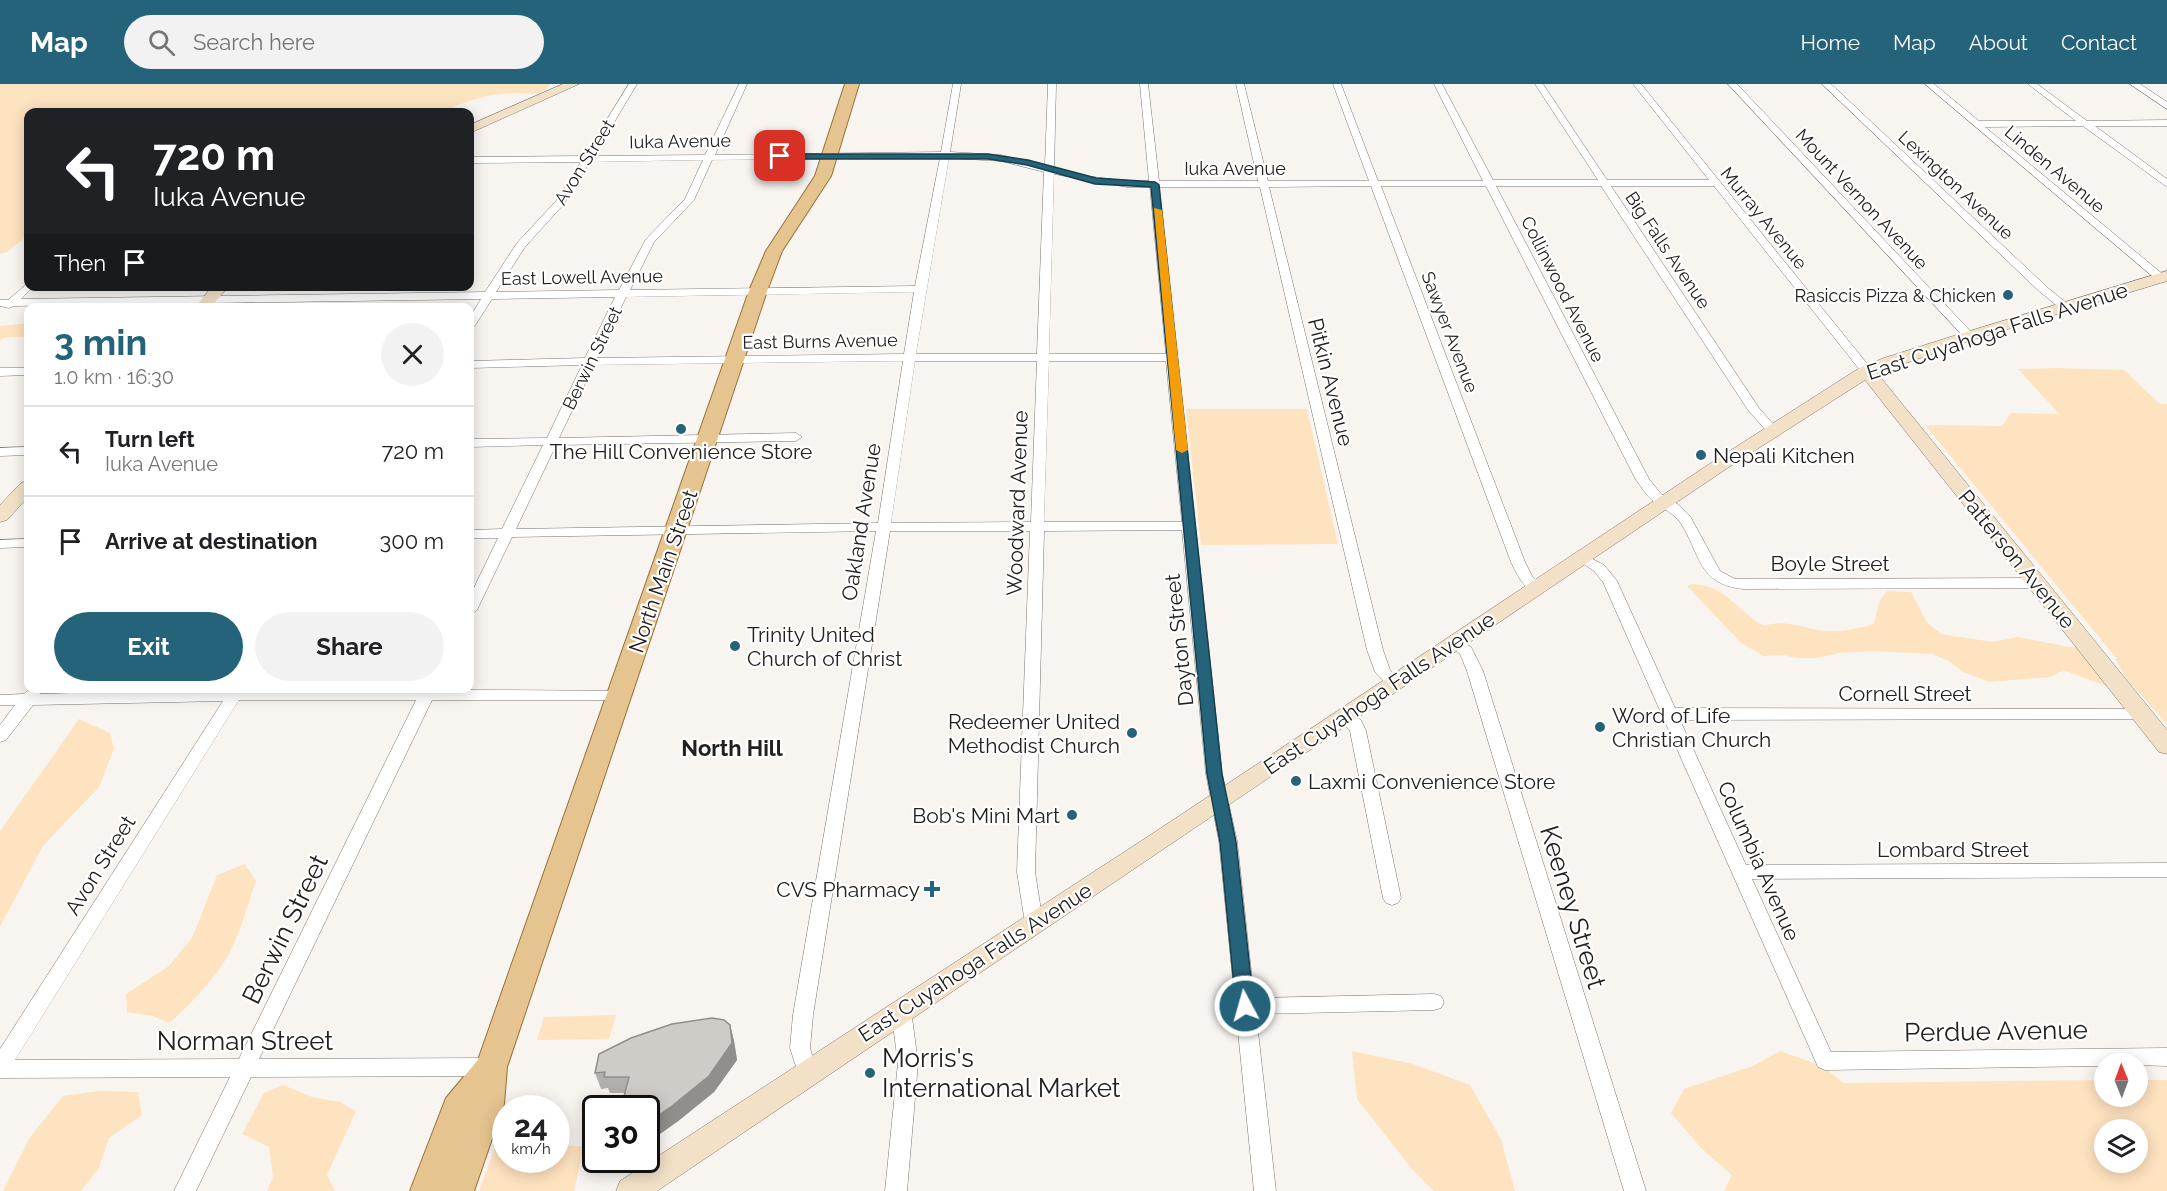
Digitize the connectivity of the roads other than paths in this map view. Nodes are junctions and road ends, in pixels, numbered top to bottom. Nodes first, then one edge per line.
1 (573, 84) edge
2 (633, 84) edge
3 (743, 84) edge
4 (852, 84) edge
5 (957, 84) edge
6 (1053, 84) edge
7 (1144, 84) edge
8 (1240, 84) edge
9 (1337, 84) edge
10 (1438, 84) edge
11 (1539, 84) edge
12 (1637, 84) edge
13 (1732, 84) edge
14 (1826, 84) edge
15 (1929, 84) edge
16 (2032, 84) edge
17 (2134, 84) edge
18 (2167, 106) edge
19 (2085, 123) junction
20 (2167, 123) edge
21 (1977, 124) junction
22 (474, 127) edge
23 (945, 155) junction
24 (830, 156) junction
25 (709, 157) junction
26 (587, 159) junction
27 (474, 160) edge
28 (1050, 170) junction
29 (1489, 183) junction
30 (1604, 183) junction
31 (1715, 183) junction
32 (1263, 184) junction
33 (1375, 184) junction
34 (2167, 184) edge
35 (1155, 185) junction
36 (2164, 277) edge
37 (920, 289) junction
38 (24, 290) edge
39 (217, 291) edge
40 (361, 291) edge
41 (758, 291) junction
42 (623, 293) junction
43 (488, 295) junction
44 (356, 297) junction
45 (6, 303) edge
46 (205, 303) edge
47 (352, 303) edge
48 (2065, 308) junction
49 (0, 313) edge
50 (474, 318) edge
51 (1969, 336) junction
52 (1171, 357) junction
53 (910, 358) junction
54 (1043, 358) junction
55 (735, 359) junction
56 (590, 362) junction
57 (474, 363) edge
58 (1867, 371) junction
59 (0, 372) edge
60 (24, 372) edge
61 (1774, 432) junction
62 (796, 437) dead end
63 (707, 438) junction
64 (552, 441) junction
65 (474, 443) edge
66 (24, 451) edge
67 (0, 452) edge
68 (24, 491) edge
69 (1665, 503) junction
70 (0, 516) edge
71 (1188, 526) junction
72 (884, 527) junction
73 (1037, 527) junction
74 (677, 531) junction
75 (474, 534) edge
76 (506, 534) junction
77 (24, 543) edge
78 (0, 544) edge
79 (1581, 557) junction
80 (2036, 583) junction
81 (1537, 588) junction
82 (474, 602) edge
83 (1455, 642) junction
84 (1394, 683) junction
85 (474, 692) edge
86 (135, 693) edge
87 (236, 693) edge
88 (428, 693) edge
89 (33, 694) edge
90 (621, 695) junction
91 (0, 700) edge
92 (2141, 713) junction
93 (1669, 714) junction
94 (1346, 716) junction
95 (0, 736) edge
96 (2167, 746) edge
97 (1219, 799) junction
98 (2167, 870) edge
99 (1739, 872) junction
100 (1392, 898) dead end
101 (1034, 923) junction
102 (1434, 1002) dead end
103 (1245, 1006) junction
104 (902, 1010) junction
105 (2167, 1056) edge
106 (1825, 1061) joint
107 (0, 1067) edge
108 (491, 1067) junction
109 (246, 1068) junction
110 (807, 1073) junction
111 (638, 1189) edge
112 (185, 1191) edge
113 (427, 1191) edge
114 (457, 1191) edge
115 (896, 1191) edge
116 (1265, 1191) edge
117 (1635, 1191) edge

1 - 22 street
2 - 26 street, Avon Street
3 - 25 street, Berwin Street
4 - 24 main road, North Main Street
5 - 23 street, Oakland Avenue
6 - 28 street, Woodward Avenue
7 - 35 street, Dayton Street
8 - 32 street, Pitkin Avenue
9 - 33 street, Sawyer Avenue
10 - 29 street, Collinwood Avenue
11 - 30 street, Big Falls Avenue
12 - 31 street, Murray Avenue
13 - 51 street, Mount Vernon Avenue
14 - 48 street, Lexington Avenue
15 - 21 street, Linden Avenue
16 - 19 street
17 - 18 street
19 - 20 street
19 - 21 street
19 - 34 street
21 - 36 street, Linden Avenue
23 - 24 street, Iuka Avenue
23 - 28 street, Iuka Avenue
23 - 37 street, Oakland Avenue
24 - 25 street, Iuka Avenue
24 - 41 main road, North Main Street
25 - 26 street, Iuka Avenue
25 - 42 street, Berwin Street
26 - 27 street, Iuka Avenue
26 - 43 street, Avon Street
28 - 35 street, Iuka Avenue
28 - 54 street, Woodward Avenue
29 - 30 street, Iuka Avenue
29 - 33 street, Iuka Avenue
29 - 69 street, Collinwood Avenue
30 - 31 street, Iuka Avenue
30 - 61 street, Big Falls Avenue
31 - 58 street, Murray Avenue
32 - 33 street, Iuka Avenue
32 - 35 street, Iuka Avenue
32 - 84 street, Pitkin Avenue
33 - 81 street, Sawyer Avenue
35 - 52 street, Dayton Street
36 - 48 street, East Cuyahoga Falls Avenue
37 - 41 street, East Lowell Avenue
37 - 53 street, Oakland Avenue
38 - 45 street
39 - 46 street
40 - 44 street
41 - 42 street, East Lowell Avenue
41 - 55 main road, North Main Street
42 - 43 street, East Lowell Avenue
42 - 56 street, Berwin Street
43 - 44 street, East Lowell Avenue
43 - 50 street, Avon Street
44 - 46 street, East Lowell Avenue
44 - 47 street
45 - 46 street, East Lowell Avenue
45 - 49 street
48 - 51 street, East Cuyahoga Falls Avenue
51 - 58 street, East Cuyahoga Falls Avenue
52 - 54 street, East Burns Avenue
52 - 71 street, Dayton Street
53 - 54 street, East Burns Avenue
53 - 55 street, East Burns Avenue
53 - 72 street, Oakland Avenue
54 - 73 street, Woodward Avenue
55 - 56 street, East Burns Avenue
55 - 63 main road, North Main Street
56 - 57 street, East Burns Avenue
56 - 64 street, Berwin Street
58 - 61 street, East Cuyahoga Falls Avenue
58 - 80 street, Patterson Avenue
59 - 60 street
61 - 69 street, East Cuyahoga Falls Avenue
62 - 63 street
63 - 64 street
63 - 74 main road, North Main Street
64 - 65 street
64 - 76 street, Berwin Street
66 - 67 street
68 - 70 street
69 - 79 street, East Cuyahoga Falls Avenue
69 - 80 street, Boyle Street
71 - 73 street
71 - 97 street, Dayton Street
72 - 73 street
72 - 74 street
72 - 110 street, Oakland Avenue
73 - 101 street, Woodward Avenue
74 - 76 street
74 - 90 main road, North Main Street
75 - 76 street
76 - 82 street, Berwin Street
77 - 78 street
79 - 81 street, East Cuyahoga Falls Avenue
79 - 93 street, Columbia Avenue
80 - 92 street, Patterson Avenue
81 - 83 street, East Cuyahoga Falls Avenue
83 - 84 street, East Cuyahoga Falls Avenue
83 - 117 street, Keeney Street
84 - 94 street, East Cuyahoga Falls Avenue
85 - 90 street
86 - 89 street
87 - 107 street, Avon Street
88 - 109 street, Berwin Street
89 - 91 street
89 - 95 street
90 - 108 main road, North Main Street
92 - 93 street, Cornell Street
92 - 96 street, Patterson Avenue
93 - 99 street, Columbia Avenue
94 - 97 street, East Cuyahoga Falls Avenue
94 - 100 street
97 - 101 street, East Cuyahoga Falls Avenue
97 - 103 street, Dayton Street
98 - 99 street, Lombard Street
99 - 106 street, Columbia Avenue
101 - 104 street, East Cuyahoga Falls Avenue
102 - 103 street
103 - 116 street, Dayton Street
104 - 110 street, East Cuyahoga Falls Avenue
104 - 115 street
105 - 106 street, Perdue Avenue
107 - 109 street, Norman Street
108 - 109 street, Norman Street
108 - 113 main road, North Main Street
108 - 114 main road, North Main Street
109 - 112 street, Berwin Street
110 - 111 street, East Cuyahoga Falls Avenue

